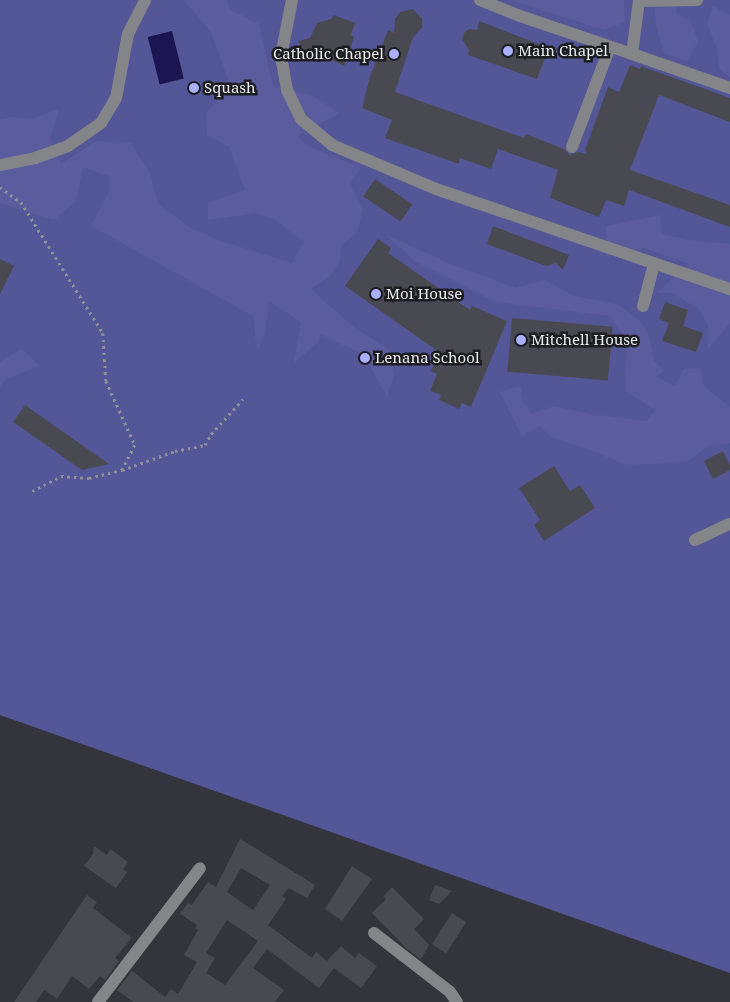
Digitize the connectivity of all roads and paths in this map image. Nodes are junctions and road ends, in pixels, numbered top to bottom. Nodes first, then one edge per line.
1 (145, 0) edge
2 (292, 0) edge
3 (480, 0) edge
4 (697, 0) edge
5 (639, 1) edge
6 (610, 47) junction
7 (632, 54) junction
8 (730, 88) edge
9 (572, 147) dead end
10 (0, 165) edge
11 (0, 187) edge
12 (654, 264) junction
13 (730, 289) edge
14 (643, 306) dead end
15 (243, 399) dead end
16 (122, 470) junction
17 (32, 491) dead end
18 (730, 524) edge
19 (695, 540) dead end
20 (200, 868) dead end
21 (374, 933) dead end
22 (98, 1002) edge
23 (456, 1002) edge

1 - 10 street
2 - 12 street
3 - 6 street
4 - 5 street
5 - 7 street
6 - 7 street
6 - 9 street
7 - 8 street
11 - 16 path
12 - 13 street
12 - 14 street
15 - 16 path
16 - 17 path
18 - 19 street
20 - 22 street
21 - 23 street

